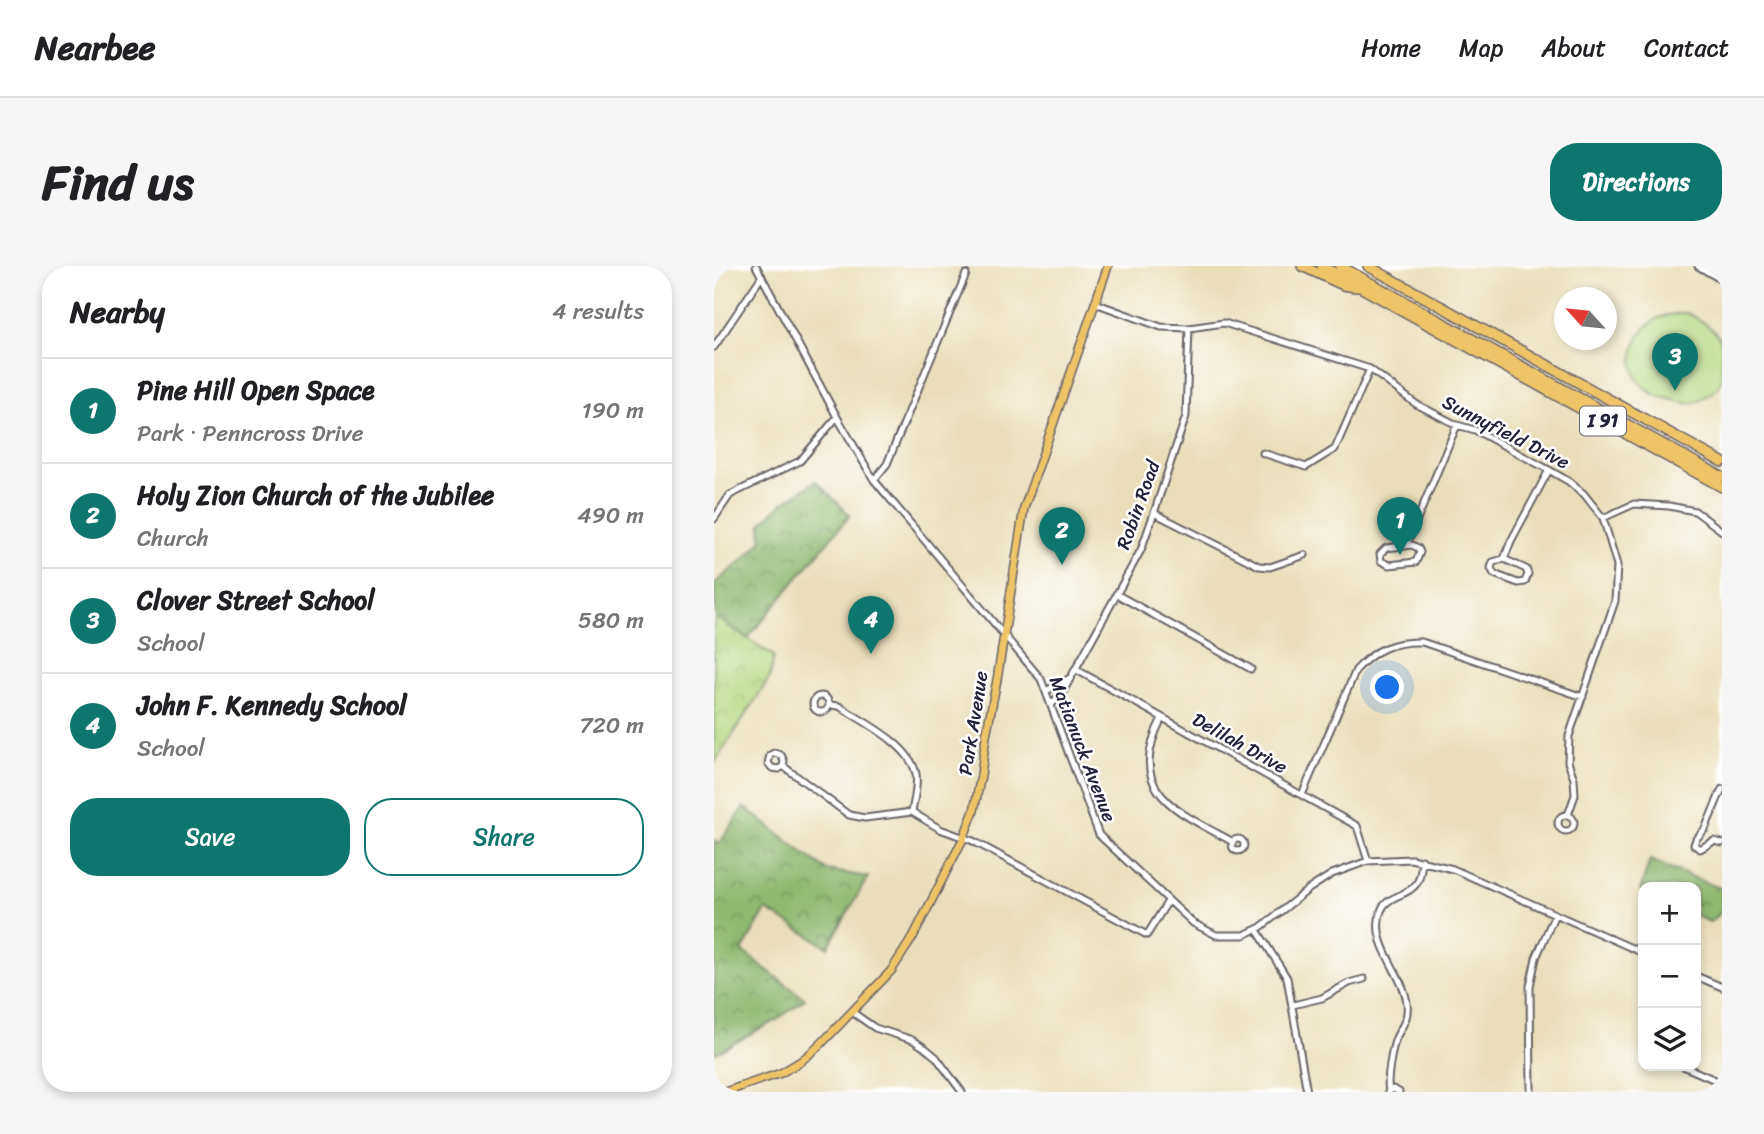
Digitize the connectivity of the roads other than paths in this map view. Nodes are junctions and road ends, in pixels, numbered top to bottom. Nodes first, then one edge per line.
1 (756, 266) edge
2 (1108, 266) edge
3 (1302, 266) edge
4 (1322, 266) edge
5 (1340, 266) edge
6 (1349, 266) edge
7 (1698, 266) edge
8 (1369, 267) edge
9 (966, 274) dead end
10 (762, 276) junction
11 (1722, 280) edge
12 (1361, 287) junction
13 (1095, 303) junction
14 (1189, 328) junction
15 (714, 347) edge
16 (1370, 369) junction
17 (837, 417) junction
18 (1457, 425) junction
19 (1263, 453) dead end
20 (1722, 462) edge
21 (1549, 470) junction
22 (1722, 475) edge
23 (874, 480) junction
24 (1722, 487) edge
25 (1154, 513) junction
26 (1602, 518) junction
27 (714, 519) edge
28 (1722, 531) edge
29 (1406, 546) junction
30 (1305, 555) dead end
31 (1504, 559) junction
32 (1116, 594) junction
33 (1003, 633) junction
34 (1075, 669) junction
35 (1251, 669) dead end
36 (1070, 678) junction
37 (1046, 691) junction
38 (1583, 697) junction
39 (1052, 704) junction
40 (829, 705) dead end
41 (1163, 718) junction
42 (783, 766) dead end
43 (1722, 789) edge
44 (1302, 795) junction
45 (912, 812) junction
46 (1568, 814) dead end
47 (1705, 829) junction
48 (963, 839) junction
49 (1714, 841) junction
50 (1233, 842) dead end
51 (1722, 843) edge
52 (1422, 860) junction
53 (1368, 862) junction
54 (1168, 901) junction
55 (1555, 914) junction
56 (1257, 930) junction
57 (1638, 951) edge
58 (1701, 978) edge
59 (1364, 979) dead end
60 (1722, 987) edge
61 (1293, 1005) junction
62 (852, 1012) junction
63 (1694, 1071) edge
64 (1722, 1083) edge
65 (741, 1089) edge
66 (1388, 1091) edge
67 (725, 1092) edge
68 (962, 1092) edge
69 (1307, 1092) edge
70 (1399, 1092) edge
71 (1531, 1092) edge

1 - 10 street, Matianuck Avenue
2 - 13 main road, Park Avenue
3 - 12 highway
4 - 12 highway, I 91
5 - 22 highway
6 - 22 highway
7 - 11 street
8 - 20 highway, I 91
9 - 23 street
10 - 15 street
10 - 17 street, Matianuck Avenue
12 - 24 highway, I 91
13 - 14 street, Sunnyfield Drive
13 - 33 main road, Park Avenue
14 - 16 street, Sunnyfield Drive
14 - 25 street, Robin Road
16 - 18 street, Sunnyfield Drive
16 - 19 street
17 - 23 street, Matianuck Avenue
17 - 27 street
18 - 21 street, Sunnyfield Drive
18 - 29 street
21 - 26 street, Sunnyfield Drive
21 - 31 street
23 - 33 street, Matianuck Avenue
25 - 30 street
25 - 32 street, Robin Road
26 - 28 street
26 - 38 street, Sunnyfield Drive
29 - 29 street
31 - 31 street
32 - 34 street, Robin Road
32 - 35 street
33 - 37 street, Matianuck Avenue
33 - 48 main road, Park Avenue
34 - 36 street, Robin Road
34 - 41 street, Delilah Drive
36 - 37 street
36 - 39 street, Robin Road
37 - 39 street, Matianuck Avenue
38 - 44 street
38 - 46 street, Sunnyfield Drive
39 - 54 street, Matianuck Avenue
40 - 45 street
41 - 44 street, Delilah Drive
41 - 50 street
42 - 45 street
43 - 47 street
44 - 53 street, Delilah Drive
45 - 48 street
47 - 49 street
47 - 49 street
48 - 54 street
48 - 62 main road, Park Avenue
49 - 51 street
52 - 53 street, Matianuck Avenue
52 - 55 street, Matianuck Avenue
52 - 66 street
53 - 56 street, Matianuck Avenue
54 - 56 street, Matianuck Avenue
55 - 57 street, Matianuck Avenue
55 - 71 street
56 - 61 street
58 - 60 street
59 - 61 street
61 - 69 street
62 - 65 main road, Park Avenue
62 - 68 street
63 - 64 street
65 - 67 main road, Park Avenue
66 - 70 street

